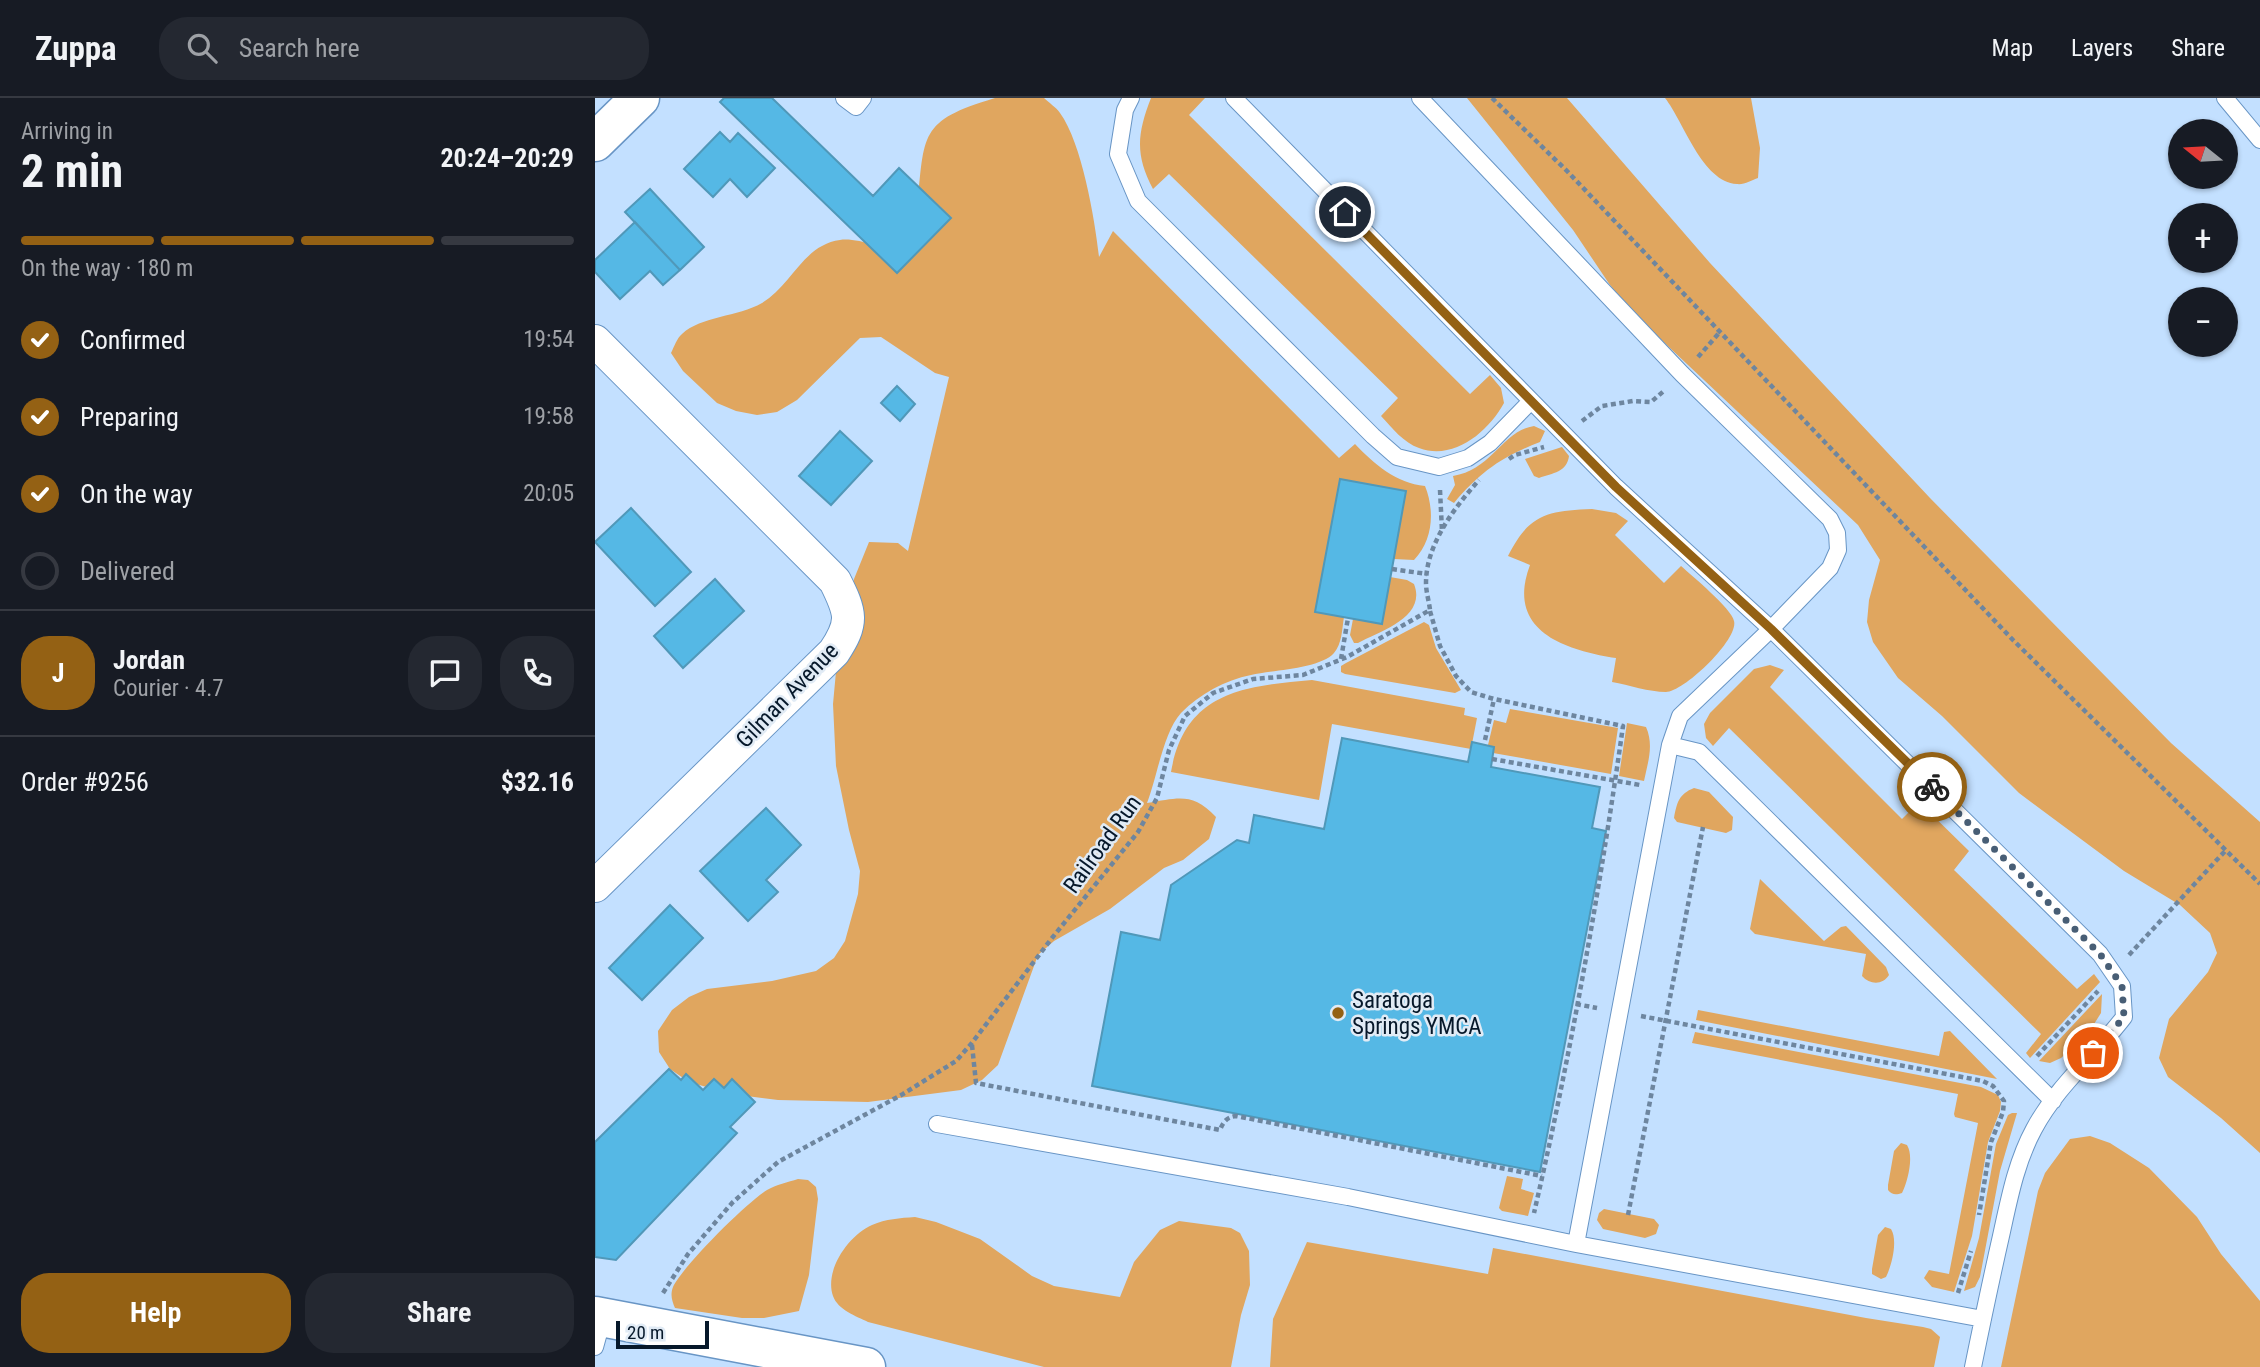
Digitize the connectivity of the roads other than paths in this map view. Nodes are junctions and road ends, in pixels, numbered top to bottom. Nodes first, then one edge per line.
1 (640, 98) edge
2 (844, 98) edge
3 (863, 98) edge
4 (1131, 98) edge
5 (1234, 98) edge
6 (1420, 98) edge
7 (2225, 98) edge
8 (2260, 140) edge
9 (595, 142) edge
10 (595, 341) edge
11 (1531, 401) junction
12 (1771, 629) junction
13 (1670, 745) junction
14 (595, 886) edge
15 (2053, 1101) junction
16 (937, 1125) dead end
17 (1576, 1244) junction
18 (1983, 1319) junction
19 (598, 1327) edge
20 (866, 1367) edge
21 (1973, 1367) edge

1 - 9 street
2 - 3 lane
4 - 11 lane
5 - 11 lane
6 - 12 lane
7 - 8 lane
10 - 14 street, Gilman Avenue
11 - 12 lane
12 - 13 lane
12 - 15 lane
13 - 15 lane
13 - 17 lane
15 - 18 lane
16 - 17 lane
17 - 18 lane
18 - 21 lane
19 - 20 street

